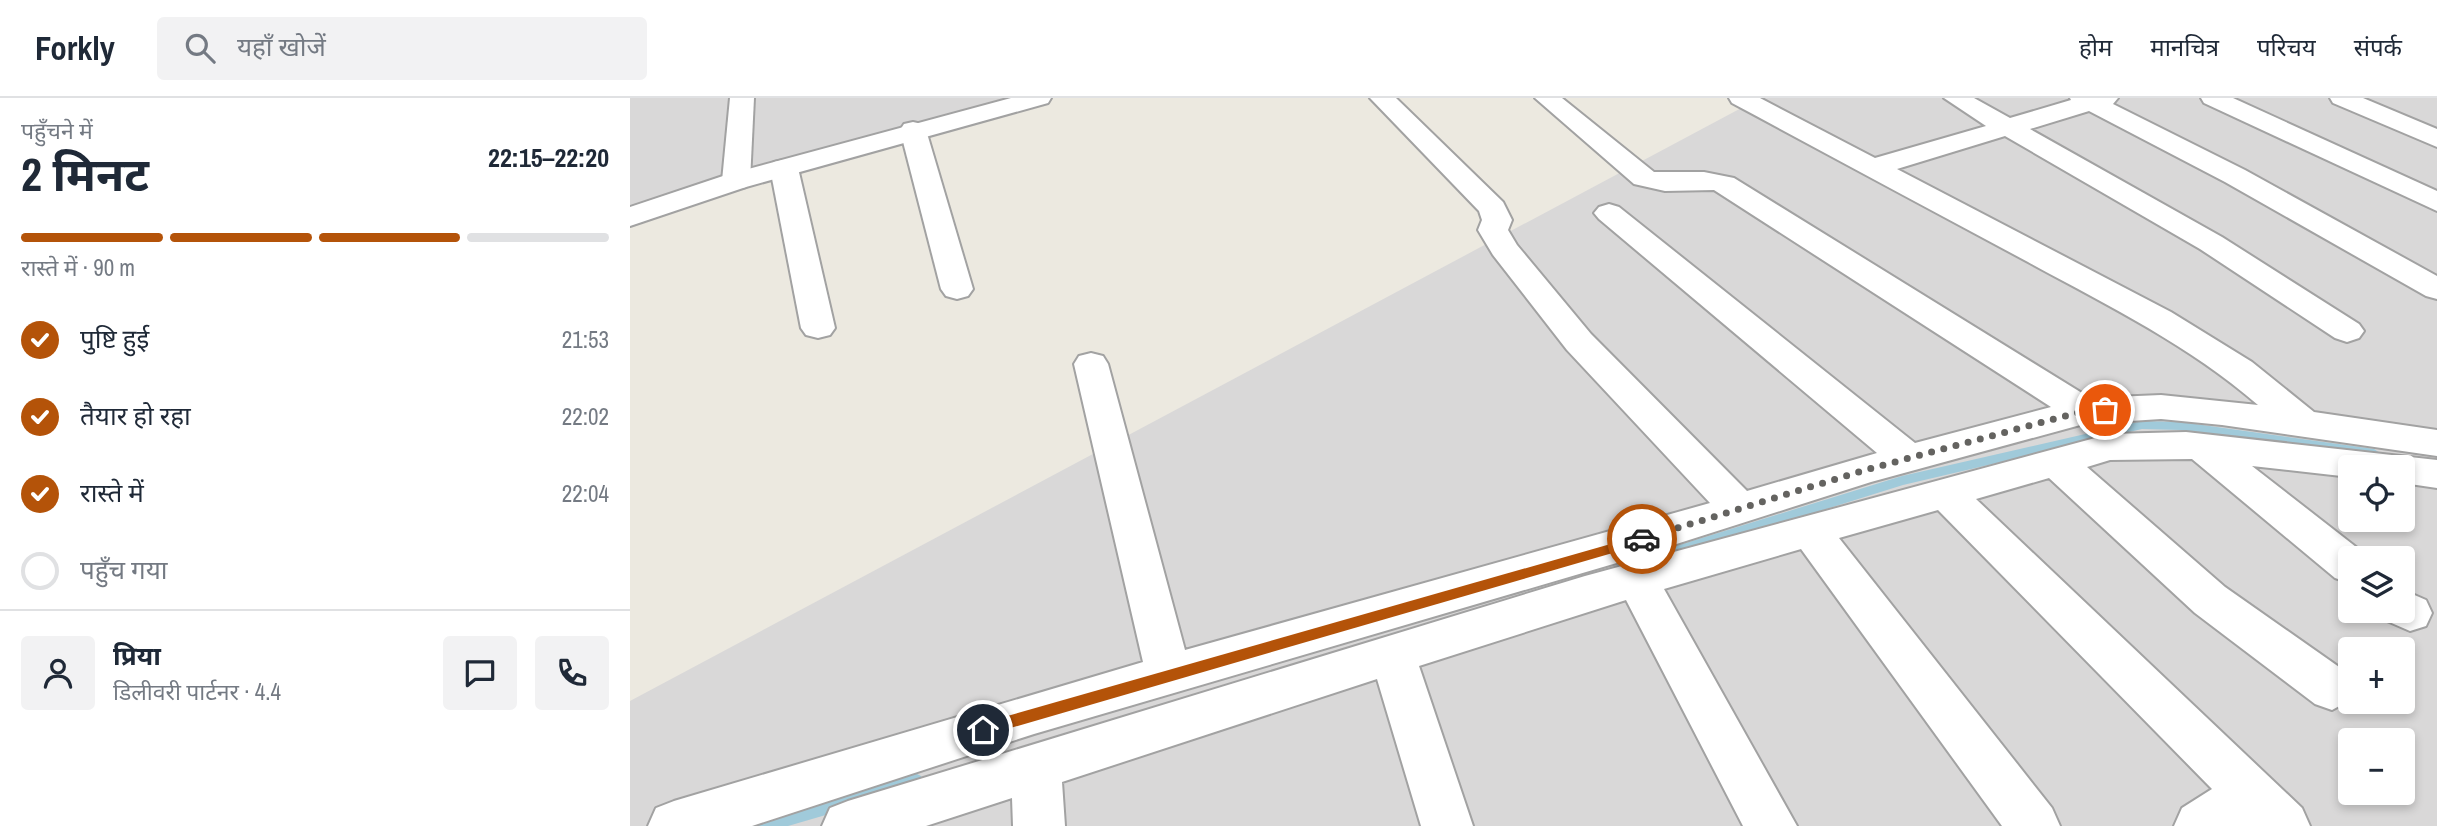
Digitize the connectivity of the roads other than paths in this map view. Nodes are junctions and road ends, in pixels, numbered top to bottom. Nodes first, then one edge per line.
1 (742, 98) edge
2 (1039, 98) edge
3 (1382, 98) edge
4 (1547, 98) edge
5 (1741, 98) edge
6 (1956, 98) edge
7 (2213, 98) edge
8 (2342, 98) edge
9 (2093, 100) edge
10 (2006, 126) junction
11 (913, 130) junction
12 (2437, 139) edge
13 (784, 167) junction
14 (1871, 168) junction
15 (736, 181) junction
16 (2437, 202) edge
17 (1609, 213) dead end
18 (630, 217) edge
19 (957, 289) dead end
20 (2437, 289) edge
21 (818, 328) dead end
22 (2347, 331) dead end
23 (1091, 364) dead end
24 (2084, 411) junction
25 (2303, 423) junction
26 (2437, 443) edge
27 (2201, 446) junction
28 (1908, 458) junction
29 (2055, 461) junction
30 (2338, 462) edge
31 (2415, 471) edge
32 (2437, 474) edge
33 (1944, 492) junction
34 (1740, 509) junction
35 (1810, 531) junction
36 (2338, 556) edge
37 (1637, 580) junction
38 (1392, 656) junction
39 (1168, 675) junction
40 (2332, 689) dead end
41 (1036, 767) junction
42 (2267, 809) edge
43 (674, 826) edge
44 (848, 826) edge
45 (1039, 826) edge
46 (1447, 826) edge
47 (1771, 826) edge
48 (2034, 826) edge
49 (2200, 826) edge

1 - 15 street
2 - 11 street
3 - 34 street
4 - 24 street
5 - 14 street
6 - 10 street
7 - 16 street
8 - 12 street
9 - 10 street
9 - 20 street
10 - 14 street
10 - 22 street
11 - 13 street
11 - 19 street
13 - 15 street
13 - 21 street
14 - 25 street
15 - 18 street
17 - 28 street
23 - 39 street
24 - 25 street
24 - 28 street
25 - 26 street
27 - 29 street
27 - 30 street
27 - 36 street
28 - 34 street
29 - 33 street
29 - 40 street
31 - 32 street
33 - 35 street
33 - 42 street
34 - 39 street
35 - 37 street
35 - 48 street
37 - 38 street
37 - 47 street
38 - 41 street
38 - 46 street
39 - 43 street
41 - 44 street
41 - 45 street
42 - 49 street

